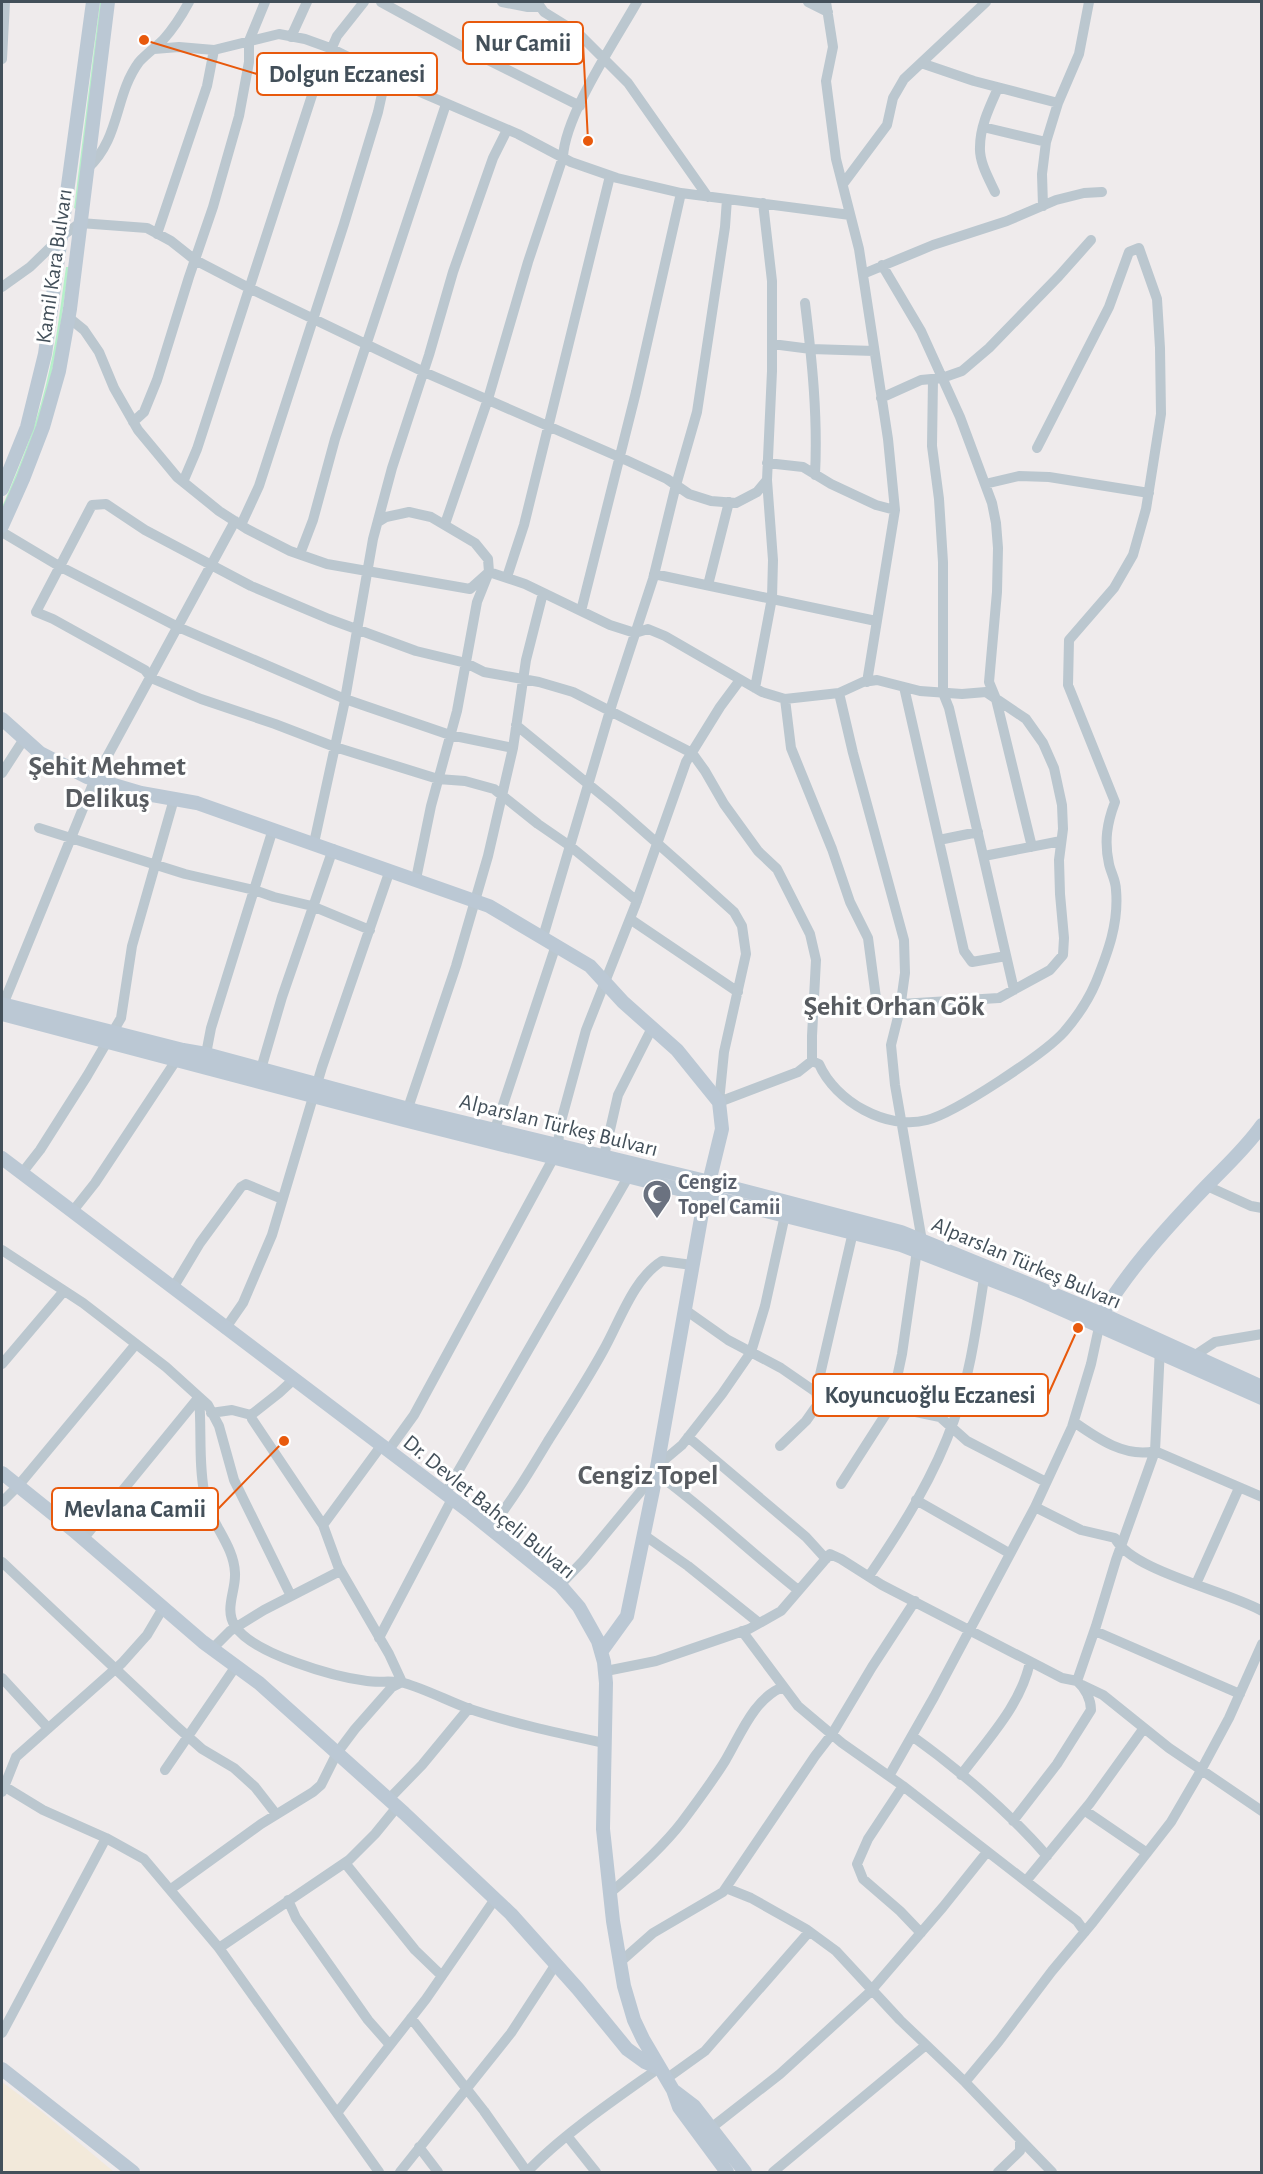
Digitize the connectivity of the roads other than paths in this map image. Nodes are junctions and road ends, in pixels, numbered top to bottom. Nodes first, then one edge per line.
1 (5, 2) edge
2 (93, 2) edge
3 (108, 2) edge
4 (189, 2) edge
5 (265, 2) edge
6 (307, 2) edge
7 (364, 2) edge
8 (381, 2) edge
9 (502, 2) edge
10 (637, 2) edge
11 (808, 2) edge
12 (986, 2) edge
13 (1089, 2) edge
14 (538, 4) edge
15 (827, 7) edge
16 (291, 37) junction
17 (249, 41) junction
18 (330, 48) junction
19 (154, 49) junction
20 (214, 50) junction
21 (605, 58) junction
22 (2, 59) edge
23 (921, 63) junction
24 (386, 76) junction
25 (998, 88) junction
26 (1058, 103) junction
27 (446, 104) junction
28 (580, 106) junction
29 (983, 127) junction
30 (507, 130) junction
31 (1047, 142) junction
32 (563, 158) junction
33 (87, 169) junction
34 (610, 176) junction
35 (843, 184) junction
36 (995, 192) dead end
37 (1101, 192) dead end
38 (681, 193) junction
39 (708, 197) junction
40 (727, 199) junction
41 (763, 203) junction
42 (1043, 206) junction
43 (850, 215) junction
44 (80, 223) junction
45 (158, 234) junction
46 (62, 236) junction
47 (1091, 240) dead end
48 (195, 260) junction
49 (882, 265) junction
50 (863, 274) junction
51 (2, 287) edge
52 (249, 288) junction
53 (805, 303) dead end
54 (68, 317) junction
55 (313, 317) junction
56 (367, 344) junction
57 (772, 344) junction
58 (811, 349) junction
59 (874, 351) junction
60 (424, 372) junction
61 (938, 379) junction
62 (881, 398) junction
63 (488, 399) junction
64 (133, 422) junction
65 (549, 426) junction
66 (1037, 448) dead end
67 (620, 457) junction
68 (767, 463) junction
69 (815, 475) junction
70 (767, 480) junction
71 (183, 482) junction
72 (985, 484) junction
73 (676, 485) junction
74 (2, 489) edge
75 (1149, 494) junction
76 (729, 502) junction
77 (895, 510) junction
78 (378, 522) junction
79 (238, 523) junction
80 (445, 524) junction
81 (2, 526) edge
82 (2, 532) edge
83 (300, 554) junction
84 (211, 564) junction
85 (59, 566) junction
86 (368, 571) junction
87 (489, 572) junction
88 (654, 574) junction
89 (507, 577) junction
90 (708, 585) junction
91 (543, 593) junction
92 (772, 598) junction
93 (580, 611) junction
94 (876, 621) junction
95 (177, 627) junction
96 (358, 629) junction
97 (635, 633) junction
98 (466, 663) junction
99 (151, 678) junction
100 (523, 679) junction
101 (740, 680) junction
102 (867, 682) junction
103 (904, 687) junction
104 (755, 688) junction
105 (839, 693) junction
106 (943, 693) junction
107 (345, 699) junction
108 (785, 699) junction
109 (996, 699) junction
110 (610, 712) junction
111 (2, 719) edge
112 (516, 725) junction
113 (450, 735) junction
114 (24, 740) junction
115 (335, 747) junction
116 (513, 748) junction
117 (692, 753) junction
118 (2, 773) edge
119 (95, 779) junction
120 (438, 779) junction
121 (589, 785) junction
122 (502, 796) junction
123 (174, 799) junction
124 (39, 828) dead end
125 (273, 829) junction
126 (978, 832) junction
127 (71, 837) junction
128 (939, 840) junction
129 (1061, 841) junction
130 (314, 843) junction
131 (656, 844) junction
132 (570, 846) junction
133 (1032, 847) junction
134 (333, 849) junction
135 (984, 856) junction
136 (155, 864) junction
137 (390, 870) junction
138 (416, 879) junction
139 (254, 890) junction
140 (476, 901) junction
141 (637, 901) junction
142 (312, 906) junction
143 (630, 919) junction
144 (370, 930) junction
145 (543, 938) junction
146 (556, 945) junction
147 (1006, 956) junction
148 (604, 982) junction
149 (1014, 990) junction
150 (738, 992) junction
151 (900, 1004) junction
152 (2, 1007) edge
153 (652, 1028) junction
154 (110, 1036) junction
155 (206, 1053) junction
156 (180, 1054) junction
157 (812, 1062) junction
158 (261, 1069) junction
159 (316, 1090) junction
160 (719, 1102) junction
161 (406, 1114) junction
162 (902, 1124) junction
163 (1262, 1125) edge
164 (493, 1135) junction
165 (556, 1151) junction
166 (604, 1156) junction
167 (2, 1158) edge
168 (632, 1170) junction
169 (22, 1173) junction
170 (1207, 1186) junction
171 (707, 1189) junction
172 (282, 1199) junction
173 (1262, 1208) edge
174 (72, 1212) junction
175 (785, 1215) junction
176 (853, 1232) junction
177 (919, 1245) junction
178 (2, 1250) edge
179 (692, 1265) junction
180 (985, 1272) junction
181 (173, 1288) junction
182 (64, 1291) junction
183 (684, 1309) junction
184 (1100, 1320) junction
185 (225, 1329) junction
186 (1262, 1334) edge
187 (136, 1344) junction
188 (1161, 1347) junction
189 (751, 1352) junction
190 (1194, 1356) junction
191 (2, 1364) edge
192 (293, 1380) junction
193 (1262, 1387) edge
194 (816, 1392) junction
195 (199, 1397) junction
196 (1262, 1398) edge
197 (891, 1406) junction
198 (212, 1413) junction
199 (251, 1415) junction
200 (1074, 1422) junction
201 (951, 1428) junction
202 (688, 1437) junction
203 (780, 1446) dead end
204 (384, 1448) junction
205 (1155, 1451) junction
206 (657, 1469) junction
207 (2, 1473) edge
208 (1046, 1482) junction
209 (841, 1484) dead end
210 (18, 1486) junction
211 (1239, 1488) junction
212 (448, 1496) junction
213 (1262, 1497) edge
214 (916, 1500) junction
215 (2, 1502) edge
216 (1035, 1507) junction
217 (323, 1525) junction
218 (490, 1528) junction
219 (644, 1535) junction
220 (83, 1539) junction
221 (1120, 1548) junction
222 (1009, 1553) junction
223 (826, 1558) junction
224 (2, 1562) edge
225 (340, 1571) junction
226 (869, 1576) junction
227 (1196, 1584) junction
228 (560, 1585) junction
229 (798, 1590) junction
230 (291, 1596) junction
231 (915, 1601) junction
232 (163, 1608) junction
233 (1262, 1611) edge
234 (759, 1623) junction
235 (236, 1627) junction
236 (969, 1629) junction
237 (742, 1631) junction
238 (1095, 1631) junction
239 (379, 1638) junction
240 (1262, 1644) edge
241 (212, 1649) junction
242 (601, 1653) junction
243 (1030, 1662) junction
244 (236, 1666) junction
245 (115, 1669) junction
246 (606, 1671) junction
247 (2, 1678) edge
248 (402, 1682) junction
249 (1079, 1683) junction
250 (783, 1687) junction
251 (1240, 1694) junction
252 (469, 1708) junction
253 (48, 1728) junction
254 (1144, 1728) junction
255 (832, 1734) junction
256 (187, 1736) junction
257 (912, 1736) junction
258 (604, 1743) junction
259 (337, 1754) junction
260 (1202, 1769) junction
261 (165, 1770) dead end
262 (961, 1775) junction
263 (889, 1776) junction
264 (903, 1786) junction
265 (3, 1789) edge
266 (393, 1803) junction
267 (1084, 1810) junction
268 (1262, 1811) edge
269 (276, 1814) junction
270 (1013, 1821) junction
271 (106, 1838) junction
272 (987, 1852) junction
273 (1147, 1853) junction
274 (1047, 1856) junction
275 (345, 1863) junction
276 (1026, 1881) junction
277 (726, 1888) junction
278 (171, 1889) junction
279 (610, 1893) junction
280 (495, 1899) junction
281 (288, 1900) junction
282 (809, 1932) junction
283 (1084, 1932) junction
284 (921, 1933) junction
285 (219, 1948) junction
286 (619, 1963) junction
287 (556, 1964) junction
288 (442, 1976) junction
289 (872, 1990) junction
290 (411, 2018) junction
291 (2, 2033) edge
292 (390, 2045) junction
293 (926, 2045) junction
294 (2, 2069) edge
295 (666, 2079) junction
296 (965, 2082) junction
297 (467, 2090) junction
298 (337, 2113) junction
299 (711, 2128) junction
300 (568, 2137) junction
301 (1020, 2139) junction
302 (419, 2147) junction
303 (133, 2172) edge
304 (379, 2172) edge
305 (400, 2172) edge
306 (438, 2172) edge
307 (527, 2172) edge
308 (596, 2172) edge
309 (727, 2172) edge
310 (745, 2172) edge
311 (773, 2172) edge
312 (998, 2172) edge
313 (1052, 2172) edge

1 - 22 street
2 - 46 main road, Kamil Kara Bulvarı
3 - 33 main road, Kamil Kara Bulvarı
4 - 19 street
5 - 17 street
6 - 16 street
7 - 18 street
8 - 28 street
9 - 14 street
10 - 21 street
11 - 15 street
12 - 23 street
13 - 26 street
14 - 21 street
15 - 35 street
16 - 17 street
16 - 18 street
17 - 20 street
17 - 48 street
18 - 24 street
18 - 52 street
19 - 20 street
19 - 33 street
20 - 45 street
21 - 28 street
21 - 39 street
23 - 25 street
23 - 35 street
24 - 27 street
24 - 55 street
25 - 26 street
25 - 29 street
26 - 31 street
27 - 30 street
27 - 56 street
28 - 32 street
29 - 31 street
29 - 36 street
30 - 32 street
30 - 60 street
31 - 42 street
32 - 34 street
32 - 63 street
33 - 44 main road, Kamil Kara Bulvarı
34 - 38 street
34 - 65 street
35 - 43 street
37 - 42 street
38 - 39 street
38 - 67 street
39 - 40 street
40 - 41 street
40 - 73 street
41 - 43 street
41 - 57 street
42 - 49 street
43 - 50 street
44 - 45 street
44 - 46 street
44 - 54 main road, Kamil Kara Bulvarı
45 - 48 street
46 - 51 street
46 - 74 main road, Kamil Kara Bulvarı
47 - 61 street
48 - 52 street
48 - 64 street
49 - 50 street
49 - 61 street
50 - 59 street
52 - 55 street
52 - 71 street
53 - 58 street
54 - 64 street
54 - 81 main road, Kamil Kara Bulvarı
55 - 56 street
55 - 79 street
56 - 60 street
56 - 83 street
57 - 58 street
57 - 68 street
58 - 59 street
58 - 69 street
59 - 62 street
60 - 63 street
60 - 78 street
61 - 62 street
61 - 72 street
61 - 106 street
62 - 77 street
63 - 65 street
63 - 80 street
64 - 71 street
65 - 67 street
65 - 89 street
66 - 75 street
67 - 73 street
67 - 93 street
68 - 69 street
68 - 70 street
69 - 77 street
70 - 76 street
70 - 92 street
71 - 79 street
72 - 75 street
72 - 109 street
73 - 76 street
73 - 88 street
75 - 162 street
76 - 90 street
77 - 94 street
78 - 80 street
78 - 86 street
79 - 83 street
79 - 84 street
80 - 87 street
82 - 85 street
83 - 86 street
84 - 85 street
84 - 95 street
84 - 96 street
85 - 95 street
85 - 99 street
86 - 87 street
86 - 96 street
87 - 89 street
87 - 98 street
88 - 90 street
88 - 97 street
89 - 91 street
90 - 92 street
91 - 93 street
91 - 100 street
92 - 94 street
92 - 104 street
93 - 97 street
94 - 102 street
95 - 99 street
95 - 107 street
96 - 98 street
96 - 107 street
97 - 101 street
97 - 110 street
98 - 100 street
98 - 113 street
99 - 115 street
99 - 119 street
100 - 110 street
100 - 112 street
101 - 104 street
101 - 117 street
102 - 103 street
102 - 105 street
103 - 106 street
103 - 128 street
104 - 108 street
105 - 108 street
105 - 151 street
106 - 109 street
106 - 126 street
107 - 113 street
107 - 115 street
108 - 151 street
109 - 129 street
109 - 133 street
110 - 117 street
110 - 121 street
111 - 114 main road
112 - 116 street
112 - 121 street
113 - 116 street
113 - 120 street
114 - 118 street
114 - 119 main road
115 - 120 street
115 - 130 street
116 - 122 street
117 - 131 street
117 - 157 street
119 - 123 main road
119 - 127 street
120 - 122 street
120 - 138 street
121 - 131 street
121 - 132 street
122 - 132 street
122 - 140 street
123 - 125 main road
123 - 136 street
124 - 127 street
125 - 130 main road
125 - 139 street
126 - 128 street
126 - 135 street
127 - 136 street
127 - 152 street
128 - 147 street
129 - 133 street
129 - 149 street
130 - 134 main road
131 - 141 street
131 - 150 street
132 - 141 street
132 - 145 street
133 - 135 street
134 - 137 main road
134 - 142 street
135 - 147 street
136 - 139 street
136 - 154 street
137 - 138 main road
137 - 144 street
138 - 140 main road
139 - 142 street
139 - 155 street
140 - 145 main road
140 - 161 street
141 - 143 street
142 - 144 street
142 - 158 street
143 - 148 street
143 - 150 street
144 - 159 street
145 - 146 main road
146 - 148 main road
146 - 164 street
147 - 149 street
148 - 153 main road
148 - 165 street
149 - 151 street
150 - 160 street
151 - 162 street
152 - 154 main road, Alparslan Türkeş Bulvarı
153 - 160 main road
153 - 166 street
154 - 156 main road, Alparslan Türkeş Bulvarı
154 - 169 street
155 - 156 main road, Alparslan Türkeş Bulvarı
155 - 158 main road, Alparslan Türkeş Bulvarı
156 - 159 main road, Alparslan Türkeş Bulvarı
156 - 174 street
157 - 160 street
157 - 162 street
158 - 159 main road, Alparslan Türkeş Bulvarı
159 - 161 main road, Alparslan Türkeş Bulvarı
159 - 172 street
160 - 171 main road
161 - 164 main road, Alparslan Türkeş Bulvarı
162 - 177 street
163 - 170 main road
164 - 165 main road, Alparslan Türkeş Bulvarı
165 - 166 main road, Alparslan Türkeş Bulvarı
165 - 168 main road, Alparslan Türkeş Bulvarı
165 - 204 street
166 - 168 main road, Alparslan Türkeş Bulvarı
167 - 169 main road, Dr. Devlet Bahçeli Bulvarı
168 - 171 main road, Alparslan Türkeş Bulvarı
168 - 212 street
169 - 174 main road, Dr. Devlet Bahçeli Bulvarı
170 - 173 street
170 - 184 main road
171 - 175 main road, Alparslan Türkeş Bulvarı
171 - 177 main road, Alparslan Türkeş Bulvarı
171 - 179 main road
172 - 181 street
172 - 185 street
174 - 181 main road, Dr. Devlet Bahçeli Bulvarı
175 - 176 main road, Alparslan Türkeş Bulvarı
175 - 189 street
176 - 177 main road, Alparslan Türkeş Bulvarı
176 - 194 street
177 - 180 main road, Alparslan Türkeş Bulvarı
177 - 197 street
178 - 182 street
179 - 183 main road
179 - 218 street
180 - 184 main road, Alparslan Türkeş Bulvarı
180 - 201 street
181 - 185 main road, Dr. Devlet Bahçeli Bulvarı
182 - 187 street
182 - 191 street
183 - 189 street
183 - 206 main road
184 - 188 main road, Alparslan Türkeş Bulvarı
184 - 200 street
185 - 192 main road, Dr. Devlet Bahçeli Bulvarı
186 - 190 street
187 - 195 street
187 - 210 street
188 - 190 main road, Alparslan Türkeş Bulvarı
188 - 196 main road, Alparslan Türkeş Bulvarı
188 - 205 street
189 - 194 street
189 - 202 street
190 - 193 main road, Alparslan Türkeş Bulvarı
192 - 199 street
192 - 204 main road, Dr. Devlet Bahçeli Bulvarı
194 - 197 street
194 - 203 street
195 - 198 street
195 - 220 street
195 - 235 street
197 - 201 street
197 - 209 street
198 - 199 street
198 - 230 street
199 - 217 street
200 - 205 street
200 - 208 street
201 - 208 street
201 - 214 street
202 - 206 street
202 - 223 street
204 - 212 main road, Dr. Devlet Bahçeli Bulvarı
204 - 217 street
205 - 211 street
205 - 221 street
206 - 219 main road
206 - 228 street
206 - 229 street
207 - 210 main road
208 - 216 street
210 - 215 street
210 - 220 main road
211 - 213 street
211 - 227 street
212 - 218 main road, Dr. Devlet Bahçeli Bulvarı
212 - 239 street
214 - 222 street
214 - 226 street
216 - 221 street
216 - 222 street
217 - 225 street
218 - 228 main road, Dr. Devlet Bahçeli Bulvarı
219 - 234 street
219 - 242 main road
220 - 232 main road
221 - 227 street
221 - 238 street
222 - 236 street
223 - 226 street
223 - 229 street
224 - 245 street
225 - 230 street
225 - 239 street
226 - 231 street
227 - 233 street
228 - 242 main road, Dr. Devlet Bahçeli Bulvarı
229 - 234 street
230 - 235 street
231 - 236 street
231 - 255 street
232 - 241 main road
232 - 245 street
234 - 237 street
235 - 241 street
235 - 248 street
236 - 243 street
236 - 257 street
237 - 246 street
237 - 250 street
238 - 249 street
238 - 251 street
239 - 248 street
240 - 251 street
241 - 244 main road
242 - 246 main road, Dr. Devlet Bahçeli Bulvarı
243 - 249 street
243 - 262 street
244 - 256 street
244 - 259 main road
245 - 253 street
245 - 256 street
246 - 258 main road, Dr. Devlet Bahçeli Bulvarı
247 - 253 street
248 - 252 street
248 - 259 street
249 - 254 street
249 - 270 street
250 - 255 street
250 - 279 street
251 - 260 street
252 - 258 street
252 - 266 street
253 - 265 street
254 - 260 street
254 - 267 street
255 - 263 street
255 - 277 street
256 - 261 street
256 - 269 street
257 - 262 street
257 - 263 street
258 - 279 main road, Dr. Devlet Bahçeli Bulvarı
259 - 266 main road
259 - 269 street
260 - 268 street
260 - 273 street
262 - 270 street
263 - 264 street
264 - 272 street
264 - 284 street
265 - 271 street
266 - 275 street
266 - 280 main road
267 - 273 street
267 - 274 street
269 - 278 street
270 - 274 street
271 - 278 street
271 - 291 street
272 - 276 street
272 - 284 street
273 - 283 street
274 - 276 street
275 - 281 street
275 - 288 street
276 - 283 street
277 - 282 street
277 - 286 street
278 - 285 street
279 - 286 main road, Dr. Devlet Bahçeli Bulvarı
280 - 287 main road
280 - 288 street
281 - 285 street
281 - 292 street
282 - 289 street
282 - 295 street
283 - 296 street
284 - 289 street
285 - 298 street
286 - 295 main road, Dr. Devlet Bahçeli Bulvarı
287 - 295 main road
287 - 297 street
288 - 290 street
289 - 293 street
289 - 299 street
290 - 292 street
290 - 297 street
292 - 298 street
293 - 296 street
293 - 311 street
294 - 303 main road
295 - 299 main road, Dr. Devlet Bahçeli Bulvarı
295 - 300 street
295 - 309 main road, Dr. Devlet Bahçeli Bulvarı
296 - 301 street
297 - 302 street
297 - 307 street
298 - 304 street
299 - 310 main road, Dr. Devlet Bahçeli Bulvarı
300 - 307 street
300 - 308 street
301 - 312 street
301 - 313 street
302 - 305 street
302 - 306 street

